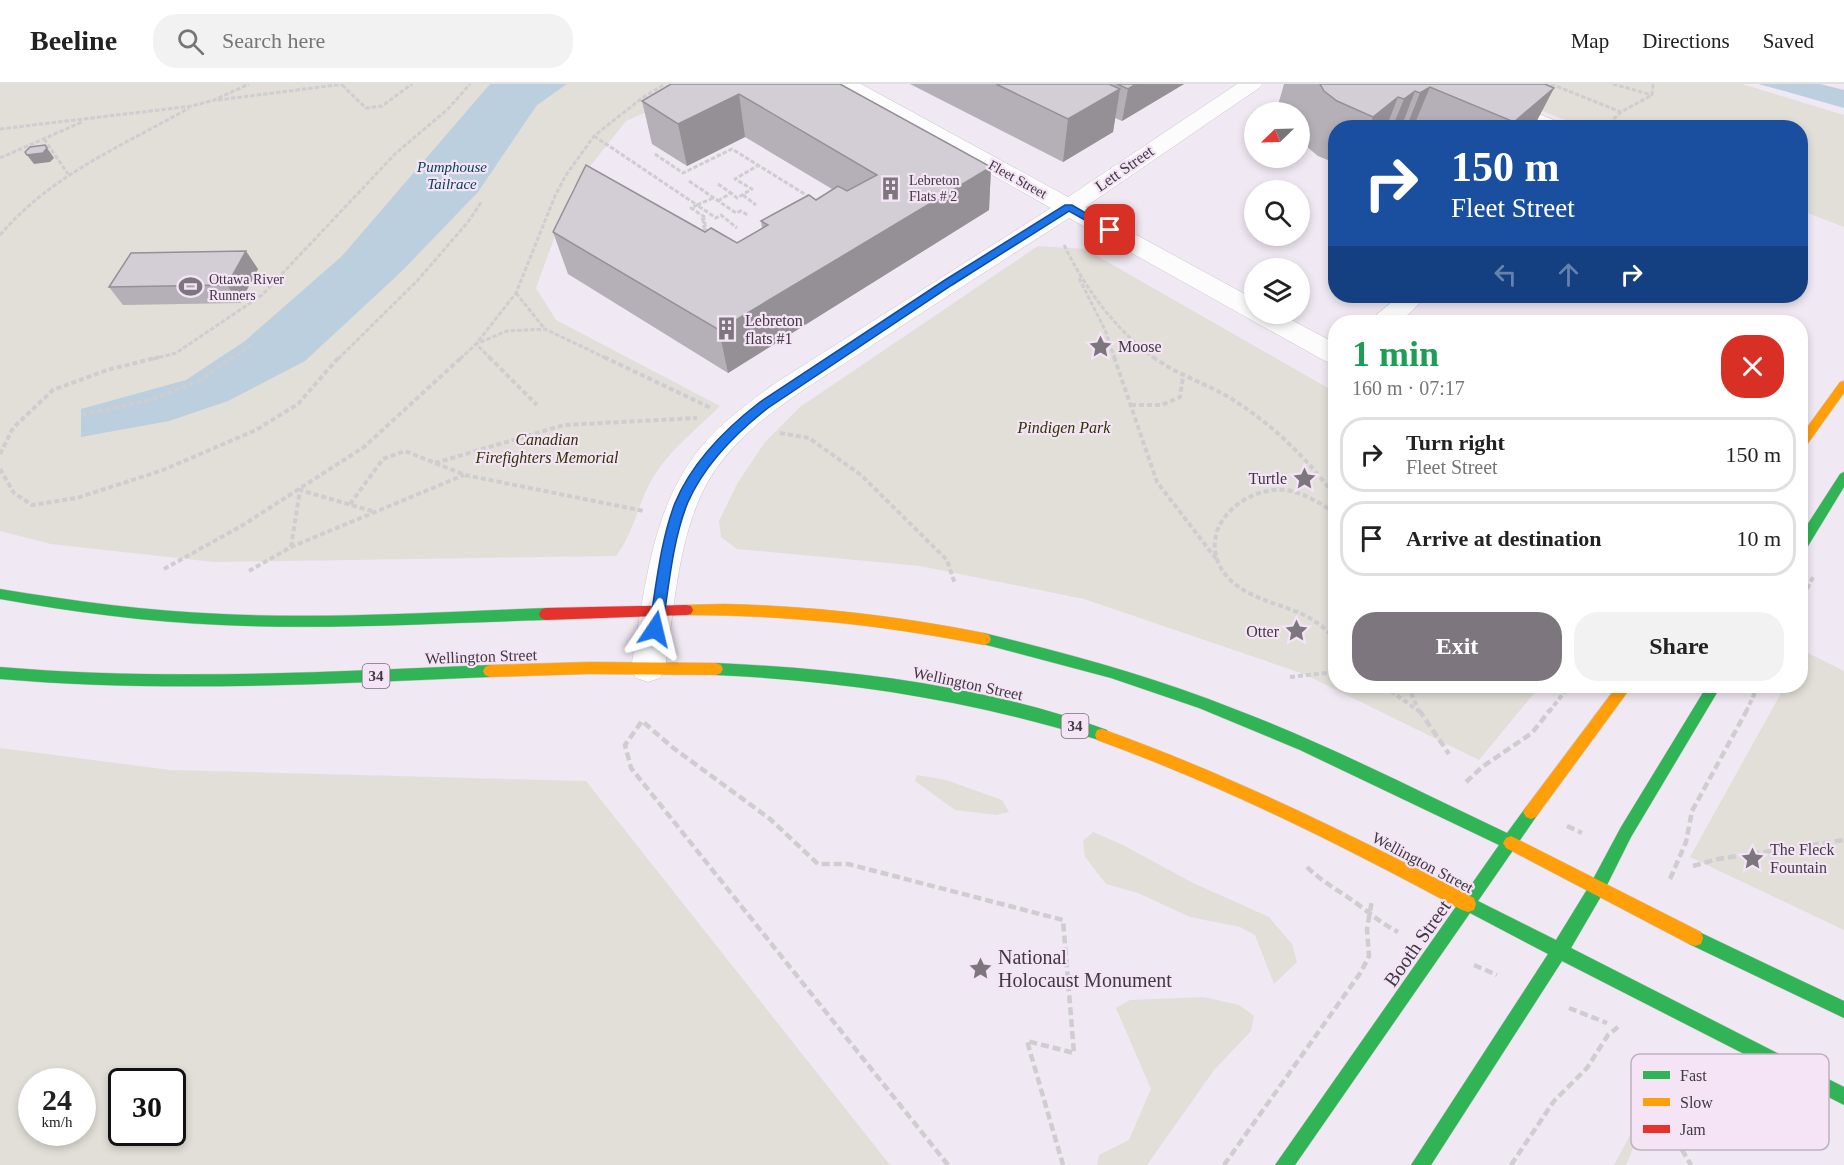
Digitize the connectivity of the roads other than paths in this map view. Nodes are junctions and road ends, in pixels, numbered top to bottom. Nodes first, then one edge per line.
1 (845, 84) edge
2 (1252, 84) edge
3 (1449, 84) edge
4 (1536, 120) edge
5 (1069, 207) junction
6 (1406, 303) edge
7 (1244, 304) edge
8 (1392, 315) edge
9 (1279, 324) edge
10 (1328, 351) edge
11 (1844, 385) edge
12 (1808, 435) edge
13 (1844, 477) edge
14 (1808, 534) edge
15 (0, 594) edge
16 (659, 609) junction
17 (648, 668) junction
18 (0, 673) edge
19 (1620, 693) edge
20 (1710, 693) edge
21 (1511, 843) junction
22 (1597, 888) junction
23 (1468, 904) junction
24 (1560, 950) junction
25 (1844, 1010) edge
26 (1762, 1054) edge
27 (1829, 1088) edge
28 (1844, 1096) edge
29 (1284, 1165) edge
30 (1420, 1165) edge

1 - 5 street, Fleet Street
2 - 5 street, Lett Street
3 - 4 street
5 - 7 street, Fleet Street
5 - 16 street, Lett Street
6 - 8 street
9 - 10 street
11 - 12 main road
13 - 14 main road
15 - 16 main road
16 - 17 street, Lett Street
16 - 21 main road
17 - 18 main road, Wellington Street / 34
17 - 23 main road, Wellington Street / 34
19 - 21 main road, Booth Street
20 - 22 main road
21 - 22 main road
21 - 23 main road, Booth Street
22 - 24 main road
22 - 25 main road
23 - 24 main road, Wellington Street
23 - 29 main road, Booth Street
24 - 26 main road, Wellington Street
24 - 30 main road
27 - 28 main road, Wellington Street

